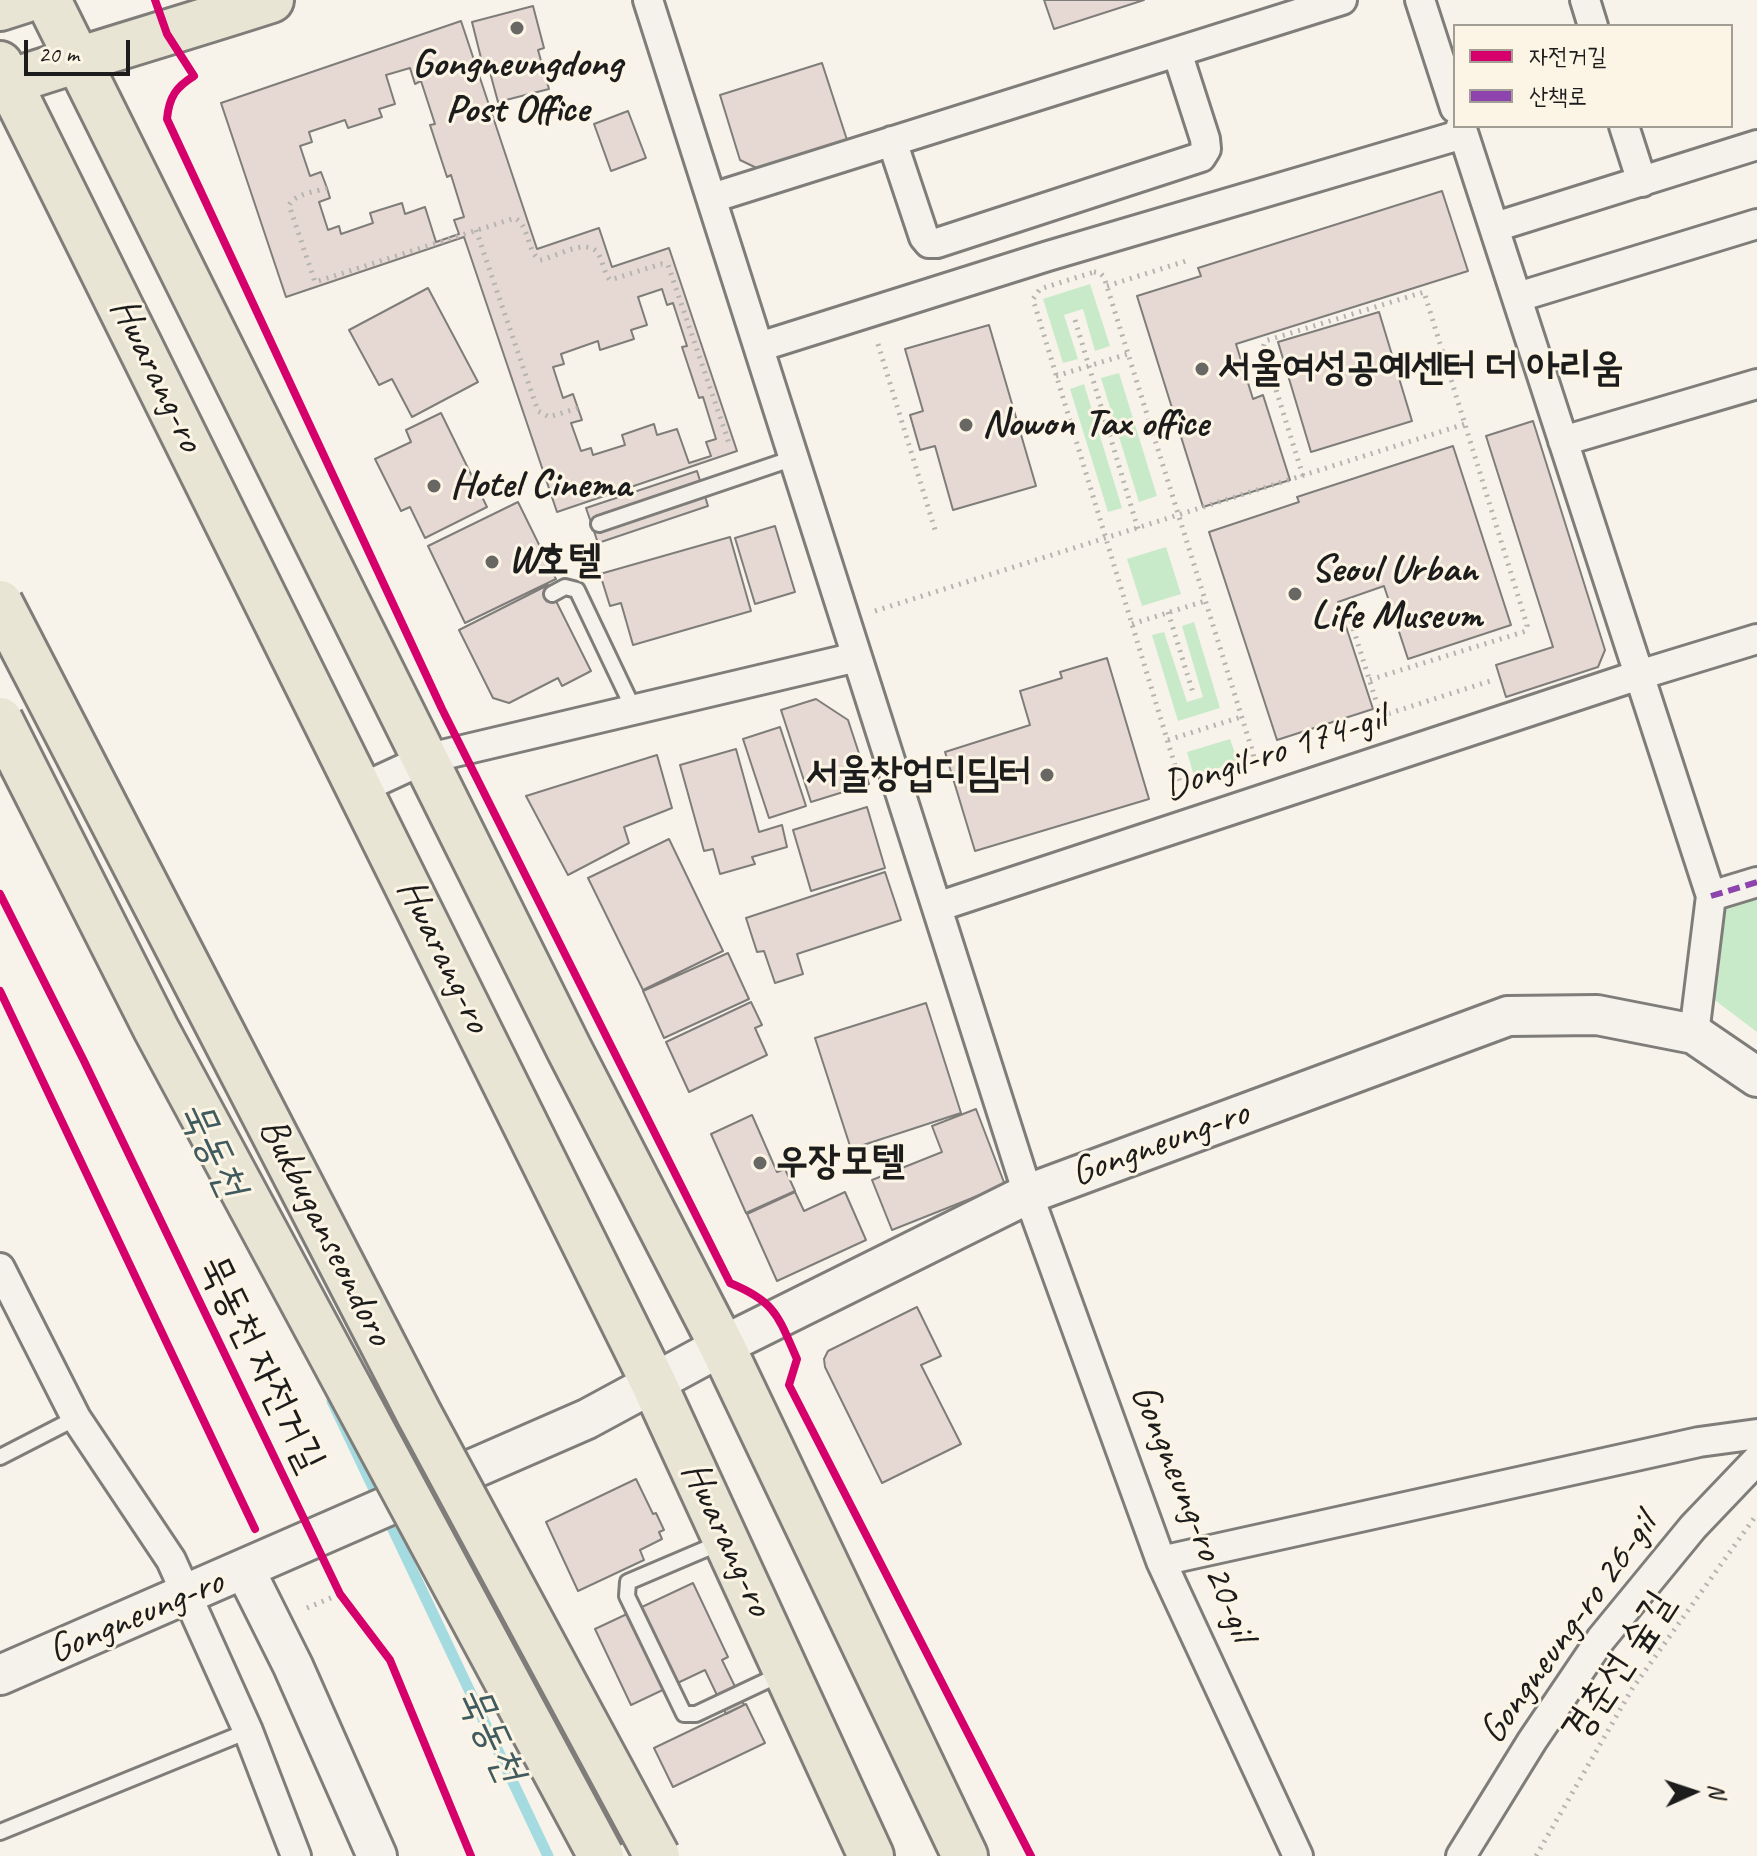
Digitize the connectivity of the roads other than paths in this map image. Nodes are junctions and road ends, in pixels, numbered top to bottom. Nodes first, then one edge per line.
1 (25, 0) edge
2 (48, 0) edge
3 (271, 0) edge
4 (648, 0) edge
5 (1342, 0) edge
6 (1420, 0) edge
7 (1585, 0) edge
8 (0, 8) edge
9 (1592, 24) edge
10 (1177, 52) junction
11 (77, 59) junction
12 (3, 77) edge
13 (1453, 101) edge
14 (1453, 125) edge
15 (1462, 128) edge
16 (1625, 128) edge
17 (892, 141) junction
18 (1757, 145) edge
19 (1642, 182) junction
20 (712, 198) junction
21 (1033, 211) junction
22 (1757, 224) edge
23 (1495, 227) junction
24 (1048, 256) junction
25 (1518, 297) junction
26 (759, 347) junction
27 (1757, 384) edge
28 (1563, 441) junction
29 (794, 458) junction
30 (599, 524) dead end
31 (552, 594) dead end
32 (0, 603) edge
33 (1757, 639) edge
34 (857, 657) junction
35 (1639, 675) junction
36 (634, 710) junction
37 (0, 720) edge
38 (425, 759) junction
39 (360, 789) junction
40 (1757, 882) edge
41 (1711, 896) junction
42 (937, 907) junction
43 (1694, 1034) junction
44 (1757, 1077) edge
45 (1028, 1194) junction
46 (0, 1268) edge
47 (722, 1346) junction
48 (653, 1382) junction
49 (76, 1418) junction
50 (1757, 1434) edge
51 (0, 1457) edge
52 (1757, 1460) edge
53 (726, 1540) junction
54 (1161, 1561) junction
55 (258, 1563) junction
56 (187, 1594) junction
57 (786, 1671) junction
58 (0, 1675) edge
59 (248, 1731) junction
60 (0, 1832) edge
61 (293, 1855) edge
62 (377, 1856) edge
63 (601, 1856) edge
64 (657, 1856) edge
65 (871, 1856) edge
66 (965, 1856) edge
67 (1298, 1856) edge
68 (1461, 1856) edge

1 - 8 main road
2 - 11 main road, Hwarang-ro
3 - 11 main road
4 - 20 street
5 - 10 street
6 - 13 street
7 - 9 street
10 - 17 street
10 - 21 street
11 - 12 main road
11 - 38 main road, Hwarang-ro
12 - 39 main road, Hwarang-ro
14 - 24 street
15 - 23 street
16 - 19 street
17 - 20 street
17 - 21 street
18 - 19 street
19 - 23 street
20 - 26 street
21 - 24 street
22 - 25 street
23 - 25 street
24 - 26 street
25 - 28 street
26 - 29 street
27 - 28 street
28 - 35 street
29 - 30 lane
29 - 34 street
31 - 36 lane
32 - 64 main road, Bukbuganseondoro, bridge
33 - 35 street, Dongil-ro 174-gil
34 - 36 street
34 - 42 street
35 - 41 street
35 - 42 street, Dongil-ro 174-gil
36 - 38 street
37 - 63 main road, Bukbuganseondoro, bridge
38 - 39 street
38 - 47 main road, Hwarang-ro
39 - 48 main road, Hwarang-ro
40 - 41 street
41 - 43 street
42 - 45 street
43 - 44 street, Gongneung-ro
43 - 45 street, Gongneung-ro
45 - 47 street, Gongneung-ro
45 - 54 street, Gongneung-ro 20-gil
46 - 49 street
47 - 48 street, Gongneung-ro
47 - 66 main road, Hwarang-ro
48 - 53 main road, Hwarang-ro
48 - 55 street, Gongneung-ro, bridge
49 - 51 lane
49 - 56 street
50 - 54 street
52 - 68 street, Gongneung-ro 26-gil
53 - 57 main road, Hwarang-ro
53 - 57 lane
54 - 67 street, Gongneung-ro 20-gil
55 - 56 street, Gongneung-ro
55 - 62 street
56 - 58 street, Gongneung-ro
56 - 59 street
57 - 65 main road, Hwarang-ro
59 - 60 lane
59 - 61 street

